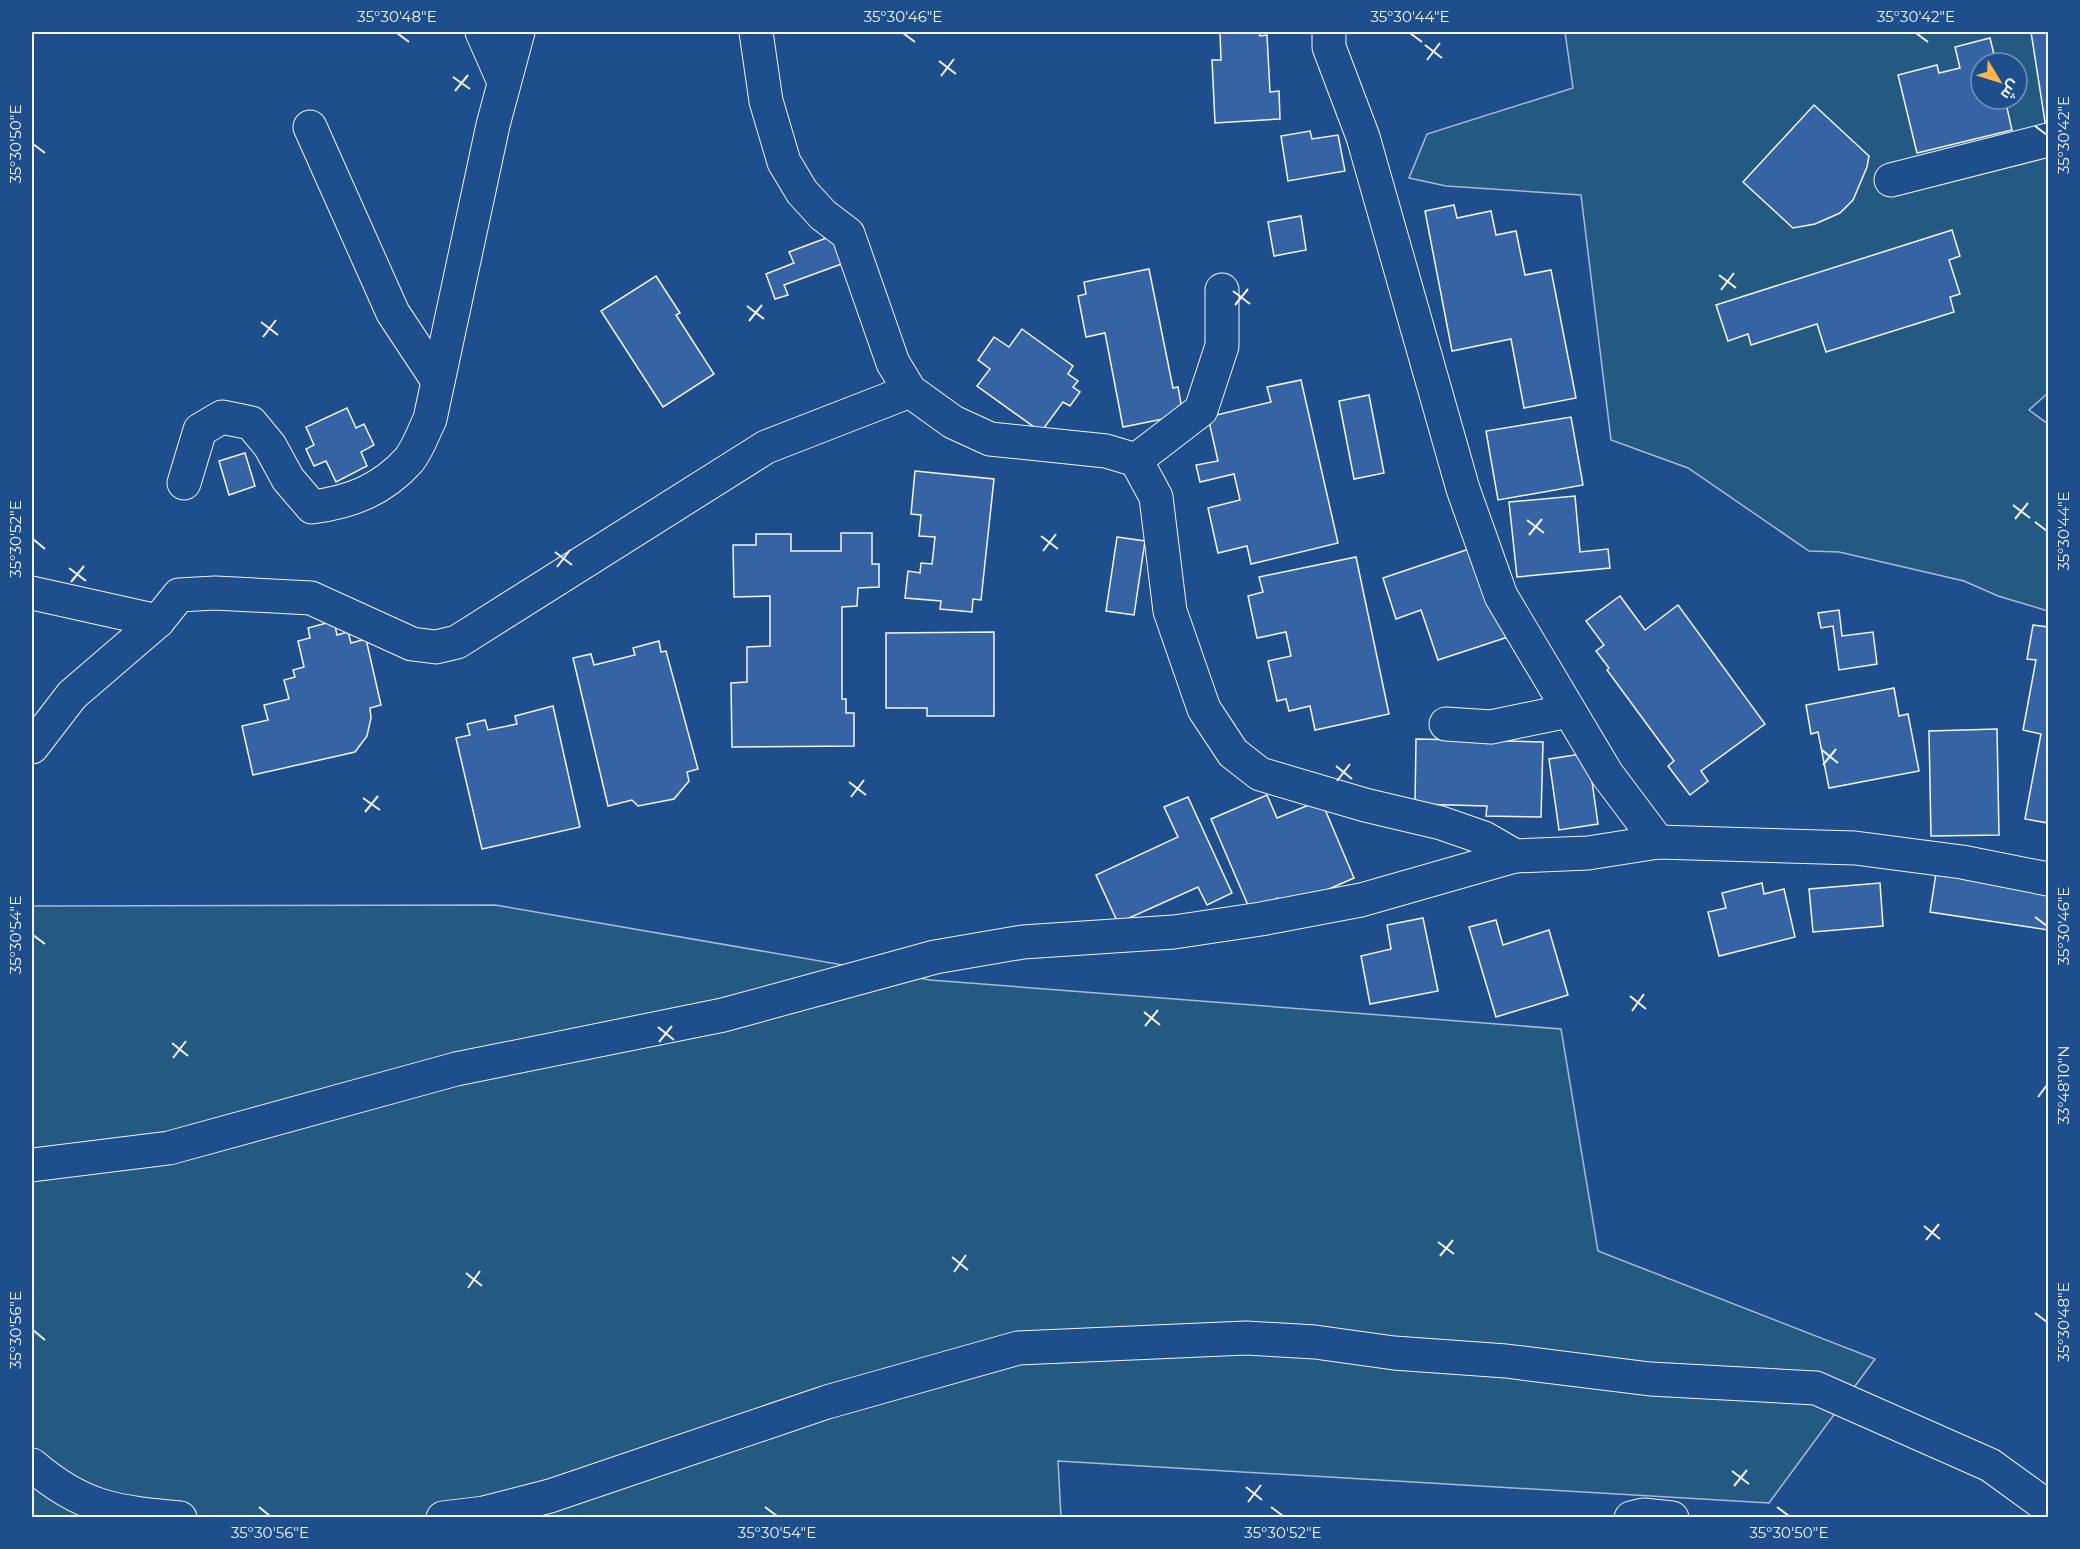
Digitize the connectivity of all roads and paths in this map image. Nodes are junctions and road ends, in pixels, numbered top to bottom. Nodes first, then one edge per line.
1 (482, 32) edge
2 (518, 32) edge
3 (756, 32) edge
4 (1329, 32) edge
5 (504, 82) junction
6 (310, 127) dead end
7 (2049, 140) edge
8 (1891, 180) dead end
9 (1222, 290) dead end
10 (438, 381) junction
11 (910, 391) junction
12 (1136, 460) junction
13 (184, 483) dead end
14 (32, 593) edge
15 (158, 621) junction
16 (1568, 711) junction
17 (1446, 724) dead end
18 (32, 747) edge
19 (1659, 842) junction
20 (1515, 856) junction
21 (2049, 879) edge
22 (32, 1165) edge
23 (32, 1465) edge
24 (2049, 1507) edge
25 (180, 1518) edge
26 (443, 1518) edge
27 (1631, 1518) edge
28 (1672, 1518) edge

1 - 5 street
2 - 5 street
3 - 11 street
4 - 16 street
5 - 10 street
6 - 10 street
7 - 8 street
9 - 12 street
10 - 13 street
11 - 12 street
11 - 15 street
12 - 20 street
14 - 15 street
15 - 18 street
16 - 17 street
16 - 19 street
19 - 20 street
19 - 21 street
20 - 22 street
23 - 25 street
24 - 26 street
27 - 28 street

